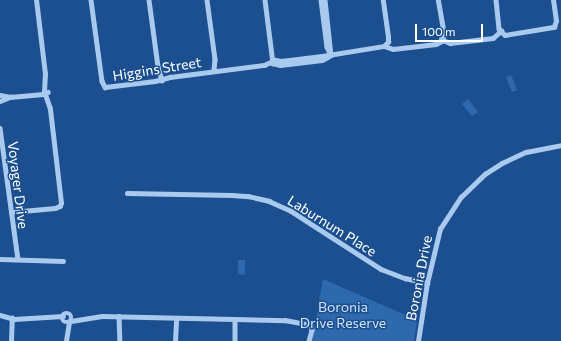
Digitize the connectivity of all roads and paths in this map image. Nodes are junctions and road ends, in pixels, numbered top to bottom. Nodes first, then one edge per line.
1 (36, 0) edge
2 (92, 0) edge
3 (149, 0) edge
4 (207, 0) edge
5 (265, 0) edge
6 (321, 0) edge
7 (325, 0) edge
8 (383, 0) edge
9 (438, 0) edge
10 (496, 0) edge
11 (553, 0) edge
12 (501, 31) junction
13 (441, 39) junction
14 (386, 45) junction
15 (331, 55) junction
16 (274, 61) junction
17 (216, 71) junction
18 (160, 80) junction
19 (46, 92) junction
20 (0, 96) edge
21 (10, 97) junction
22 (0, 101) edge
23 (0, 128) edge
24 (561, 145) edge
25 (1, 151) edge
26 (127, 193) dead end
27 (11, 214) junction
28 (0, 259) edge
29 (16, 259) junction
30 (63, 261) dead end
31 (427, 283) junction
32 (0, 315) edge
33 (120, 316) junction
34 (13, 318) junction
35 (236, 319) junction
36 (67, 320) junction
37 (176, 320) junction
38 (11, 341) edge
39 (66, 341) edge
40 (120, 341) edge
41 (175, 341) edge
42 (235, 341) edge
43 (309, 341) edge
44 (418, 341) edge

1 - 19 street
2 - 18 street, Higgins Street
3 - 18 street
4 - 17 street
5 - 16 street
6 - 15 street
7 - 15 street
8 - 14 street
9 - 13 street
10 - 12 street
11 - 12 street
12 - 13 street
13 - 14 street
14 - 15 street
15 - 16 street
16 - 17 street, Higgins Street
17 - 18 street, Higgins Street
19 - 21 street
19 - 27 street
20 - 21 street
20 - 22 street
21 - 22 street
23 - 25 street, Voyager Drive
24 - 31 street, Boronia Drive
25 - 27 street, Voyager Drive
26 - 31 street, Laburnum Place
27 - 29 street, Voyager Drive
28 - 29 street
29 - 30 street
31 - 44 street, Boronia Drive
32 - 34 street
33 - 36 street
33 - 37 street
33 - 40 street
34 - 36 street
34 - 38 street
35 - 37 street
35 - 42 street
35 - 43 street
36 - 39 street
37 - 41 street

